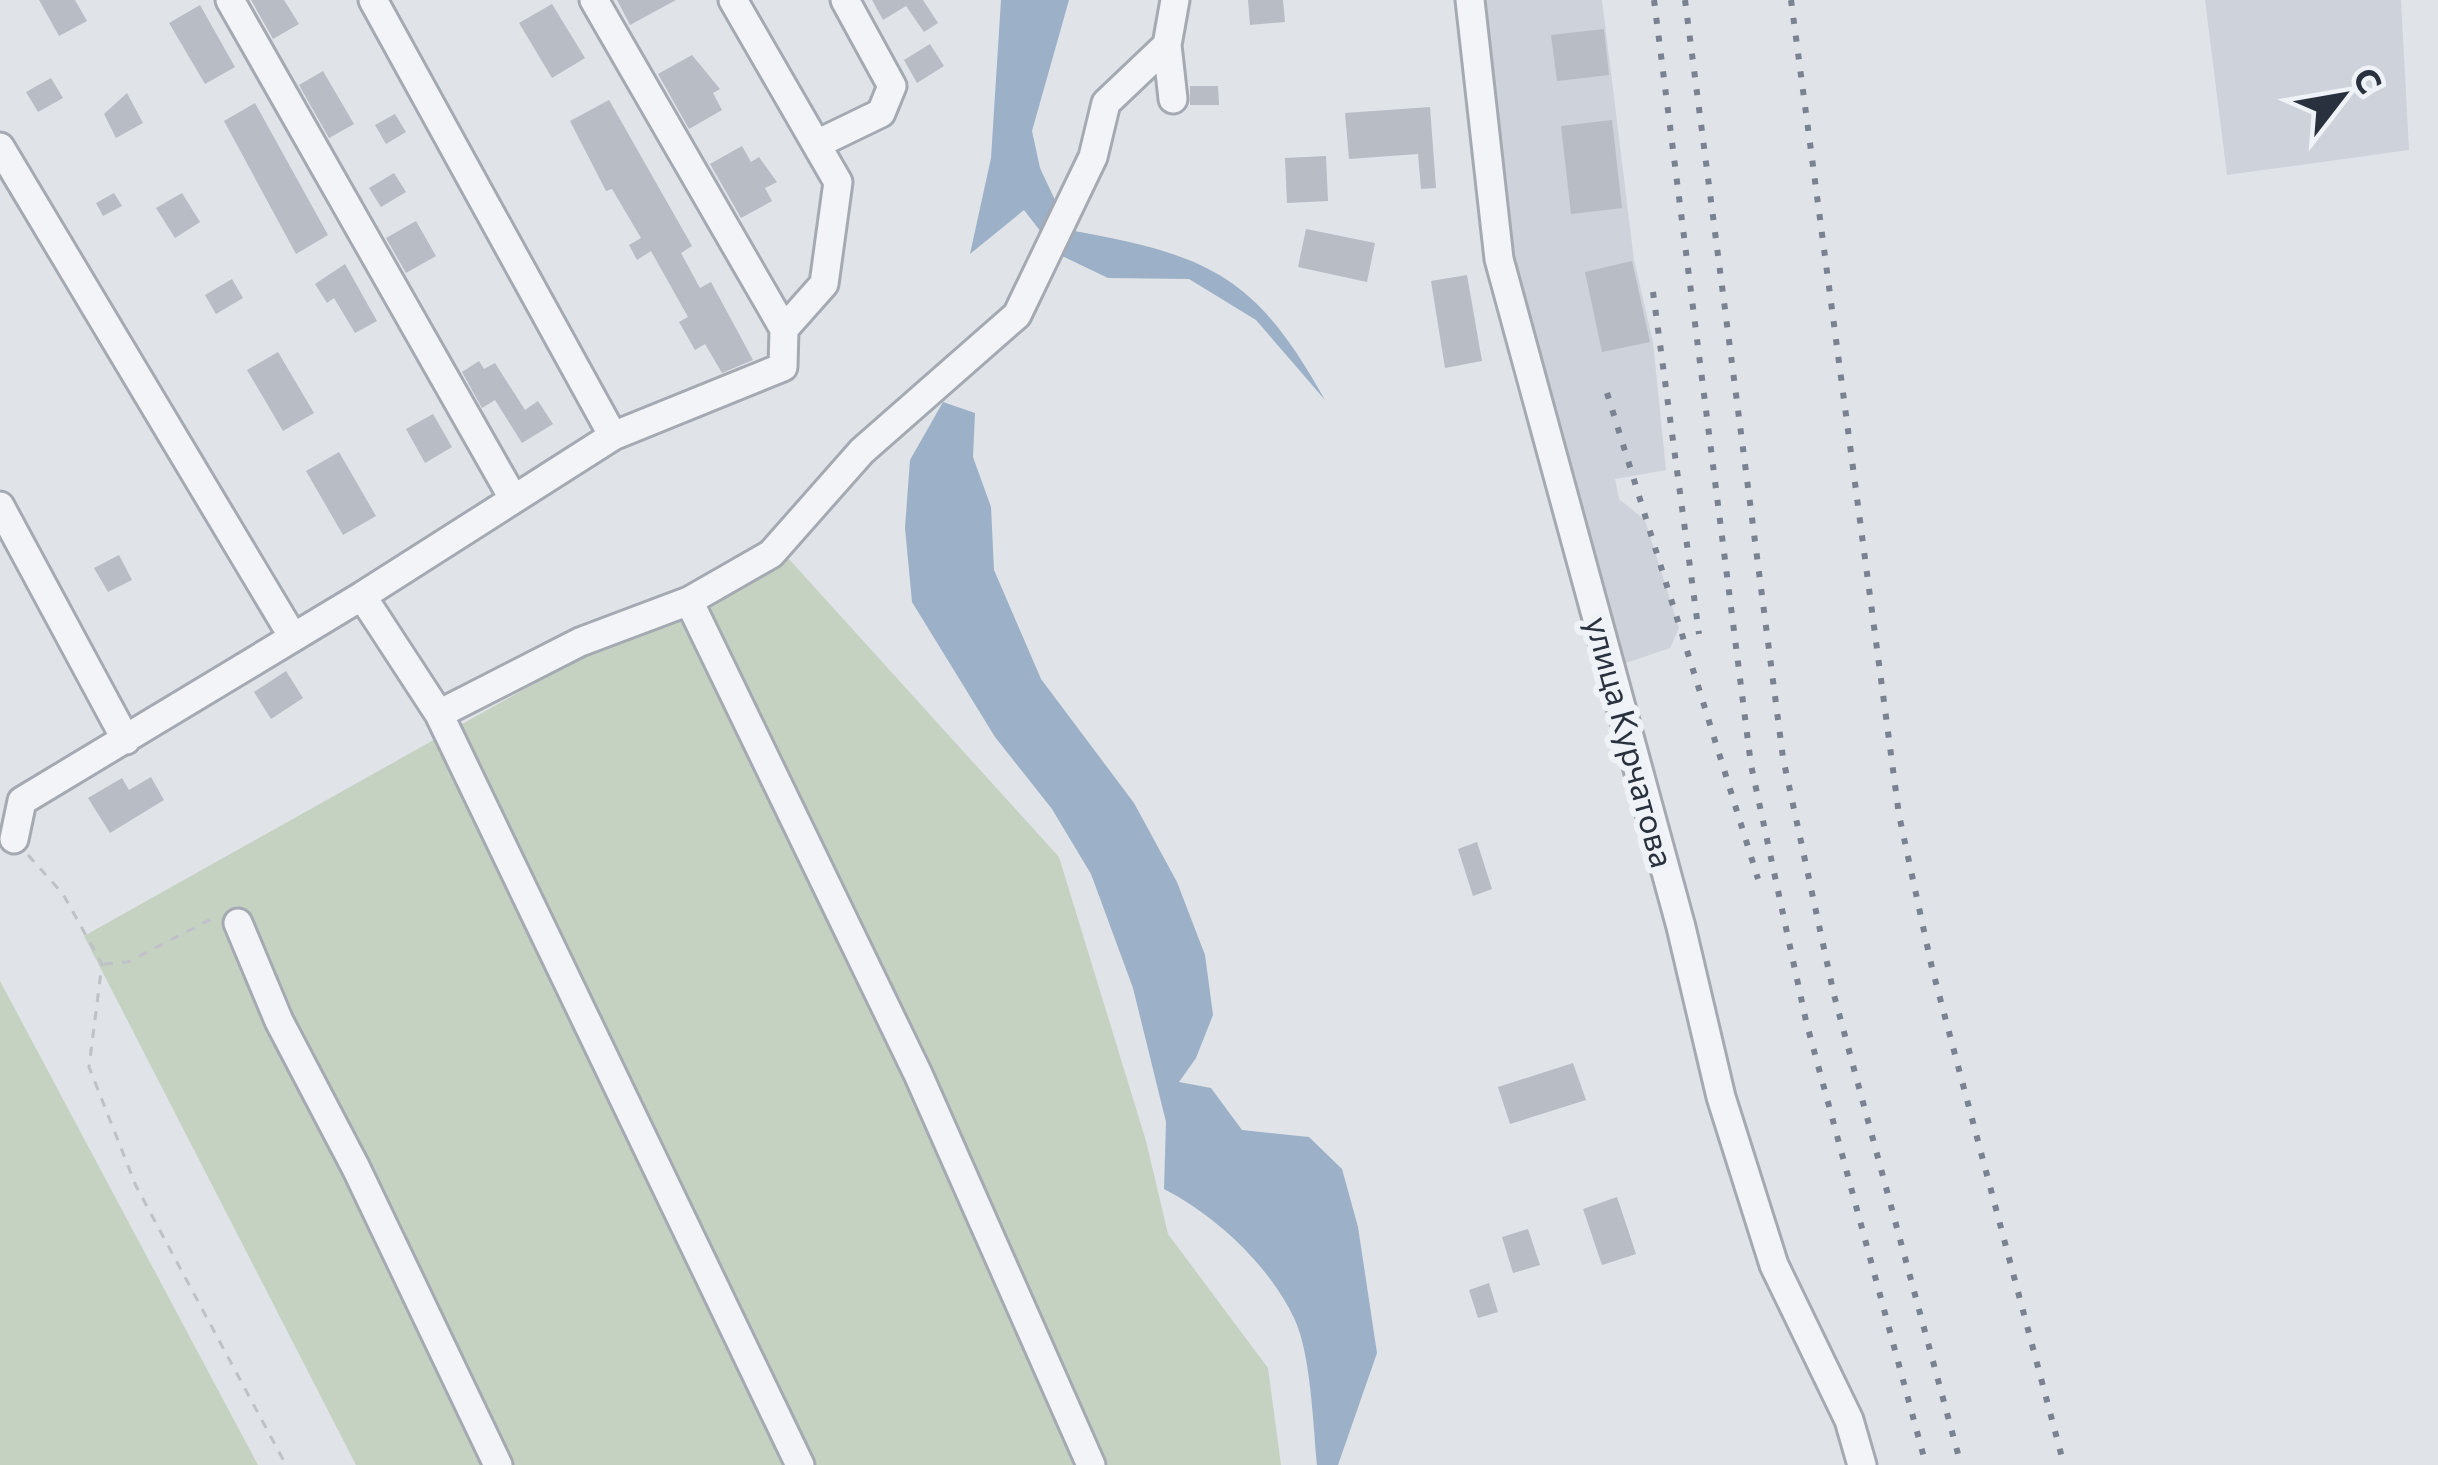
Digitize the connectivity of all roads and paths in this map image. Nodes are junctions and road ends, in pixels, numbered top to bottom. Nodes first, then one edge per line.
1 (230, 0) edge
2 (374, 0) edge
3 (594, 0) edge
4 (733, 0) edge
5 (845, 0) edge
6 (1175, 0) edge
7 (1470, 0) edge
8 (1167, 45) junction
9 (1173, 99) dead end
10 (817, 144) junction
11 (0, 147) edge
12 (784, 329) junction
13 (613, 436) junction
14 (513, 498) junction
15 (0, 506) edge
16 (362, 596) junction
17 (689, 601) junction
18 (293, 637) junction
19 (439, 714) junction
20 (126, 740) junction
21 (14, 839) joint
22 (238, 923) joint
23 (102, 964) junction
24 (286, 1465) edge
25 (498, 1465) edge
26 (800, 1465) edge
27 (1090, 1465) edge
28 (1862, 1465) edge

1 - 14 street
2 - 13 street
3 - 12 street
4 - 10 street
5 - 10 street
6 - 8 street
7 - 28 street, улица Курчатова
8 - 9 street
8 - 17 street
10 - 12 street
11 - 18 street
12 - 13 street
13 - 14 street
14 - 16 street
15 - 20 street
16 - 18 street
16 - 19 street
17 - 19 street
17 - 27 street
18 - 20 street
19 - 26 street
20 - 21 street
21 - 23 path
22 - 23 path
22 - 25 street
23 - 24 path

